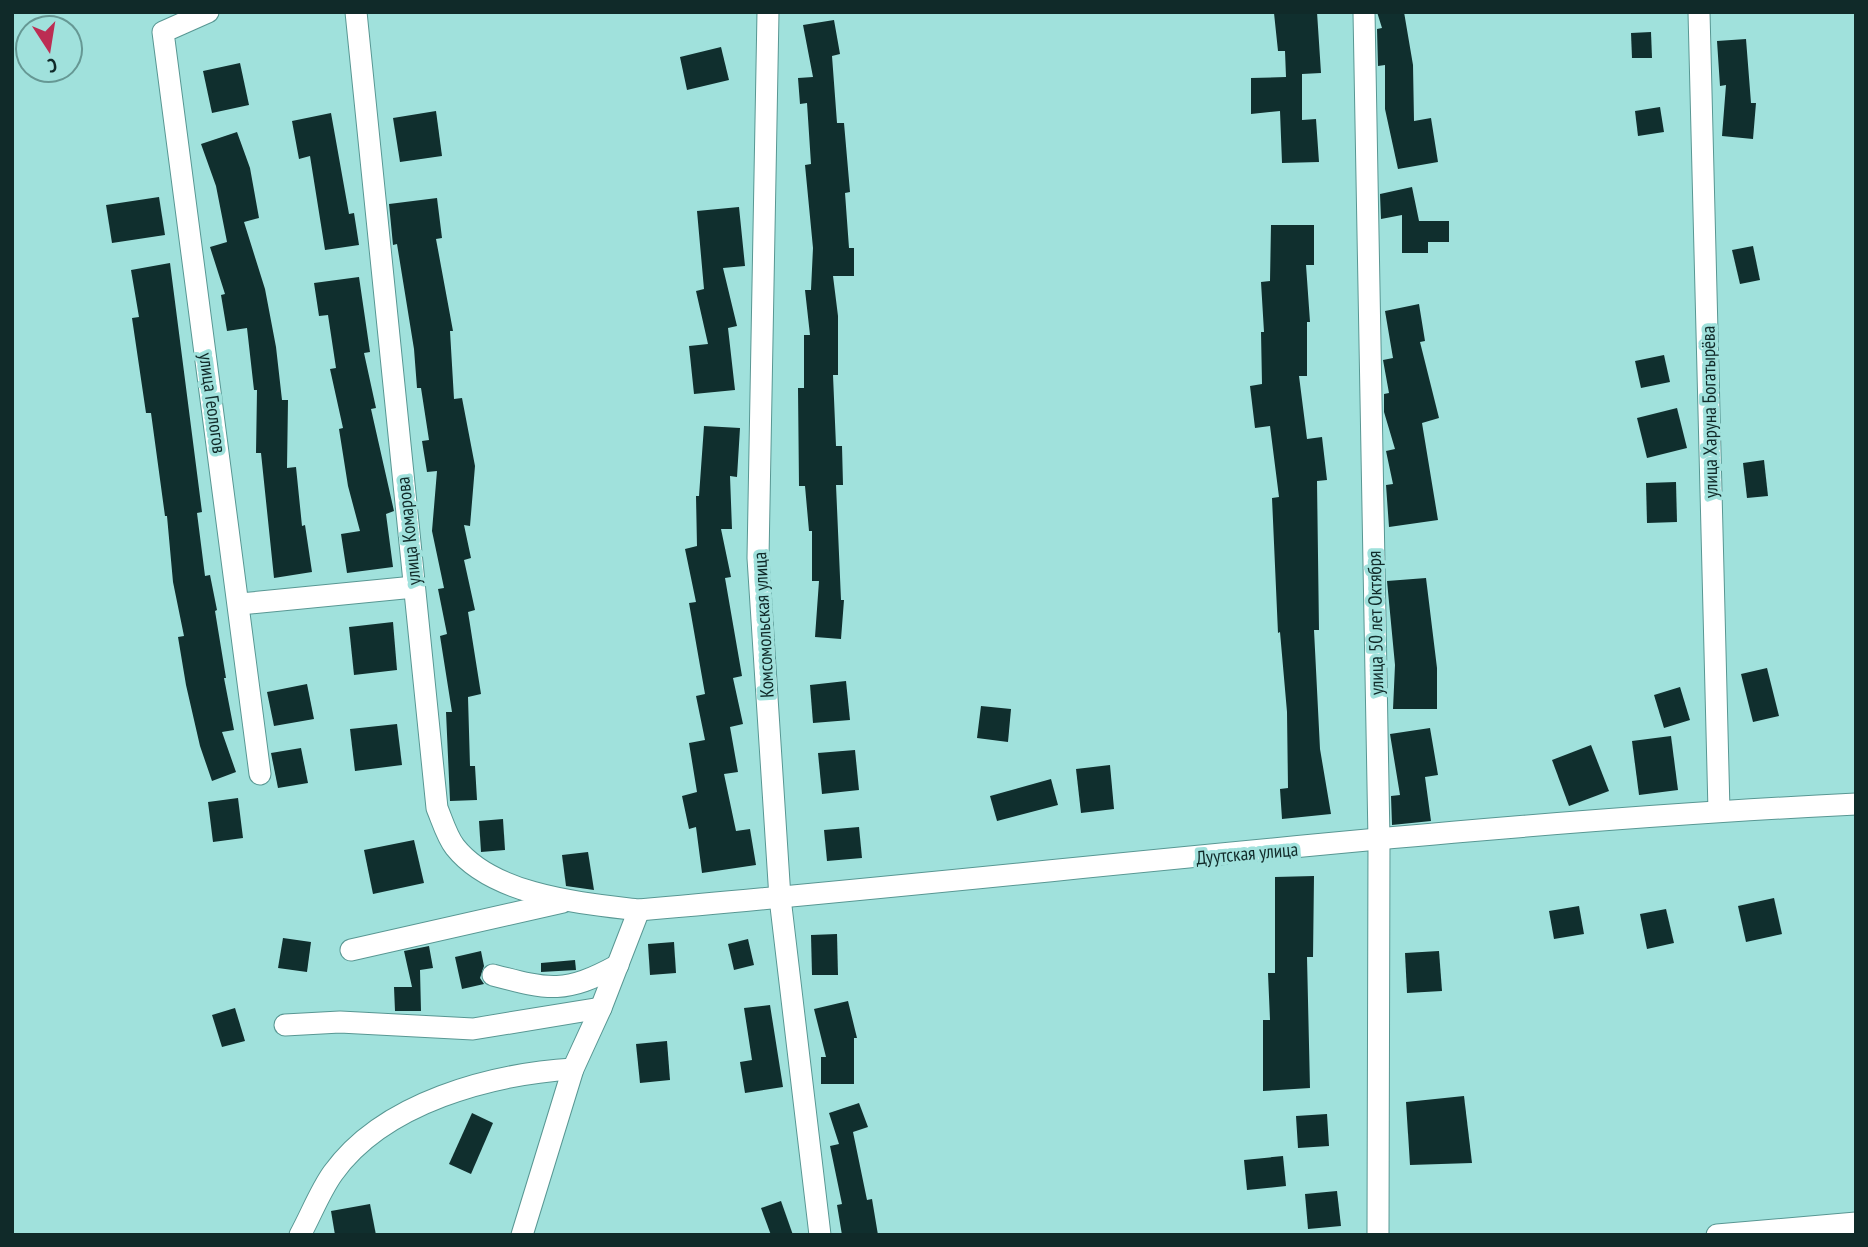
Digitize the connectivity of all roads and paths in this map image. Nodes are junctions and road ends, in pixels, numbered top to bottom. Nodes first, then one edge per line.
1 (208, 12) edge
2 (355, 12) edge
3 (768, 12) edge
4 (1364, 12) edge
5 (1699, 12) edge
6 (414, 587) junction
7 (240, 604) junction
8 (260, 774) dead end
9 (1856, 804) edge
10 (1719, 811) junction
11 (1379, 841) junction
12 (780, 898) junction
13 (565, 901) junction
14 (639, 910) junction
15 (351, 950) dead end
16 (618, 965) junction
17 (493, 975) dead end
18 (601, 1008) junction
19 (285, 1025) dead end
20 (573, 1069) junction
21 (1856, 1223) edge
22 (1726, 1234) edge
23 (300, 1235) edge
24 (522, 1235) edge
25 (820, 1235) edge
26 (1378, 1235) edge
27 (1717, 1235) edge

1 - 7 street, улица Геологов
2 - 6 street, улица Комарова
3 - 12 street, Комсомольская улица
4 - 11 street, улица 50 лет Октября
5 - 10 street, улица Харуна Богатырёва
6 - 7 street
6 - 13 street, улица Комарова
7 - 8 street, улица Геологов
9 - 10 street, Дуутская улица
10 - 11 street, Дуутская улица
11 - 12 street, Дуутская улица
11 - 26 street, улица 50 лет Октября
12 - 14 street, Дуутская улица
12 - 25 street, Комсомольская улица
13 - 14 street, улица Комарова
13 - 15 street
14 - 16 street
16 - 17 street
16 - 18 street
18 - 19 street
18 - 20 street
20 - 23 street
20 - 24 street
21 - 22 street
22 - 27 street

